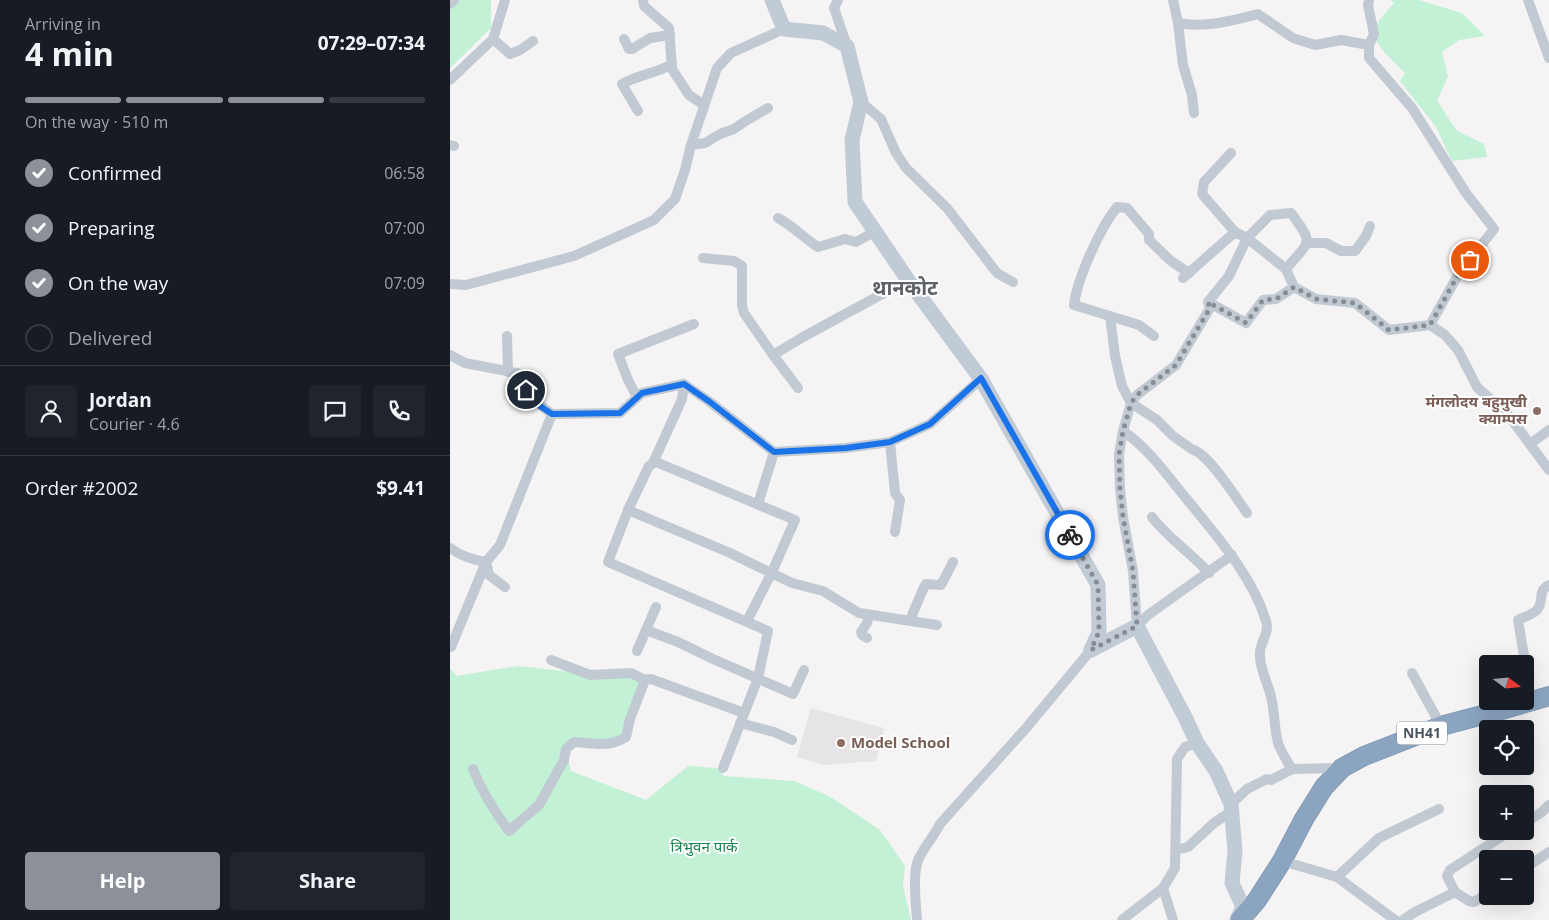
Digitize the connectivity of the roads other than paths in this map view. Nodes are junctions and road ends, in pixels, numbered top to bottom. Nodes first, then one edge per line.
1 (454, 0) edge
2 (505, 0) edge
3 (642, 0) edge
4 (772, 0) edge
5 (838, 0) edge
6 (1174, 0) edge
7 (1369, 0) edge
8 (1528, 0) edge
9 (450, 4) edge
10 (1178, 23) junction
11 (784, 29) junction
12 (670, 35) junction
13 (493, 39) junction
14 (624, 39) dead end
15 (533, 41) dead end
16 (1369, 45) junction
17 (847, 46) junction
18 (1549, 58) edge
19 (672, 64) junction
20 (450, 80) edge
21 (861, 102) junction
22 (704, 105) junction
23 (768, 108) dead end
24 (638, 111) dead end
25 (1194, 113) dead end
26 (691, 145) junction
27 (1231, 152) dead end
28 (778, 218) dead end
29 (1370, 226) dead end
30 (874, 232) junction
31 (1235, 232) junction
32 (1247, 238) junction
33 (1307, 243) junction
34 (703, 258) dead end
35 (1286, 269) junction
36 (908, 280) junction
37 (1013, 282) dead end
38 (450, 284) edge
39 (1294, 287) junction
40 (1208, 302) junction
41 (1110, 316) junction
42 (694, 324) dead end
43 (1430, 325) junction
44 (508, 336) dead end
45 (1154, 336) dead end
46 (450, 355) edge
47 (773, 355) junction
48 (508, 372) junction
49 (981, 378) junction
50 (684, 384) junction
51 (798, 388) dead end
52 (637, 397) junction
53 (1131, 403) junction
54 (552, 414) junction
55 (1549, 430) edge
56 (1123, 431) junction
57 (890, 442) junction
58 (1530, 444) junction
59 (774, 452) junction
60 (653, 463) junction
61 (1549, 470) edge
62 (758, 504) junction
63 (628, 510) junction
64 (1247, 513) dead end
65 (1152, 517) dead end
66 (895, 532) dead end
67 (450, 548) edge
68 (1232, 555) junction
69 (486, 562) junction
70 (953, 562) dead end
71 (772, 572) junction
72 (1209, 573) junction
73 (1549, 585) edge
74 (505, 587) dead end
75 (656, 607) dead end
76 (869, 615) junction
77 (910, 620) junction
78 (747, 621) junction
79 (937, 626) dead end
80 (1137, 626) junction
81 (646, 630) junction
82 (867, 638) dead end
83 (451, 647) dead end
84 (1091, 650) junction
85 (637, 651) dead end
86 (1524, 655) edge
87 (551, 660) dead end
88 (804, 670) dead end
89 (1412, 673) dead end
90 (758, 678) junction
91 (645, 680) junction
92 (1549, 696) edge
93 (742, 718) junction
94 (1441, 726) junction
95 (792, 740) dead end
96 (1197, 743) junction
97 (723, 768) dead end
98 (1342, 768) junction
99 (473, 769) dead end
100 (1292, 769) junction
101 (1549, 805) edge
102 (1231, 808) junction
103 (1440, 809) dead end
104 (1534, 817) edge
105 (1496, 840) edge
106 (1176, 850) junction
107 (1549, 852) edge
108 (1282, 861) junction
109 (1534, 862) edge
110 (1337, 877) junction
111 (1163, 888) junction
112 (1455, 892) junction
113 (1479, 899) edge
114 (917, 920) edge
115 (1122, 920) edge
116 (1173, 920) edge
117 (1238, 920) edge
118 (1396, 920) edge
119 (1403, 920) edge

1 - 9 street
2 - 13 street
3 - 12 street
4 - 11 street
5 - 17 street
6 - 10 street
7 - 16 street
8 - 18 street
10 - 16 street
10 - 25 street
11 - 17 street
11 - 22 street
12 - 14 street
12 - 19 street
13 - 15 street
13 - 20 street
16 - 43 street
17 - 21 street
19 - 22 street
19 - 24 street
21 - 30 street
21 - 37 street
22 - 26 street
23 - 26 street
26 - 38 street
27 - 31 street
28 - 30 street
29 - 33 street
30 - 36 street
31 - 32 street
31 - 41 street
32 - 33 street
32 - 35 street
32 - 40 street
33 - 35 street
34 - 47 street
35 - 39 street
36 - 47 street
36 - 49 street
39 - 40 street
39 - 43 street
40 - 53 street
41 - 45 street
41 - 53 street
42 - 52 street
43 - 58 street
44 - 48 street
46 - 48 street
47 - 51 street
48 - 54 street
49 - 57 street
49 - 84 street
50 - 52 street
50 - 59 street
50 - 60 street
52 - 54 street
53 - 56 street
53 - 64 street
54 - 69 street
55 - 58 street
56 - 68 street
56 - 80 street
57 - 59 street
57 - 66 street
58 - 61 street
59 - 62 street
60 - 62 street
60 - 63 street
62 - 71 street
63 - 71 street
63 - 78 street
65 - 72 street
67 - 69 street
68 - 72 street
68 - 100 street
69 - 74 street
69 - 83 street
70 - 77 street
71 - 76 street
71 - 78 street
72 - 80 street
73 - 86 street
75 - 81 street
76 - 77 street
76 - 82 street
77 - 79 street
78 - 90 street
80 - 84 street
80 - 96 street
81 - 85 street
81 - 90 street
84 - 114 street
87 - 91 street
88 - 90 street
89 - 94 street
90 - 93 street
91 - 93 street
91 - 99 street
92 - 94 highway, NH41
93 - 95 street
93 - 97 street
94 - 98 highway, NH41
96 - 102 street
96 - 106 street
98 - 100 street
98 - 108 highway, NH41
100 - 102 street
101 - 104 street
102 - 106 street
102 - 117 street
103 - 110 street
105 - 112 street
106 - 111 street
107 - 109 street
108 - 110 street
108 - 117 highway, NH41
110 - 118 street
111 - 115 street
111 - 116 street
112 - 113 street
112 - 119 street

